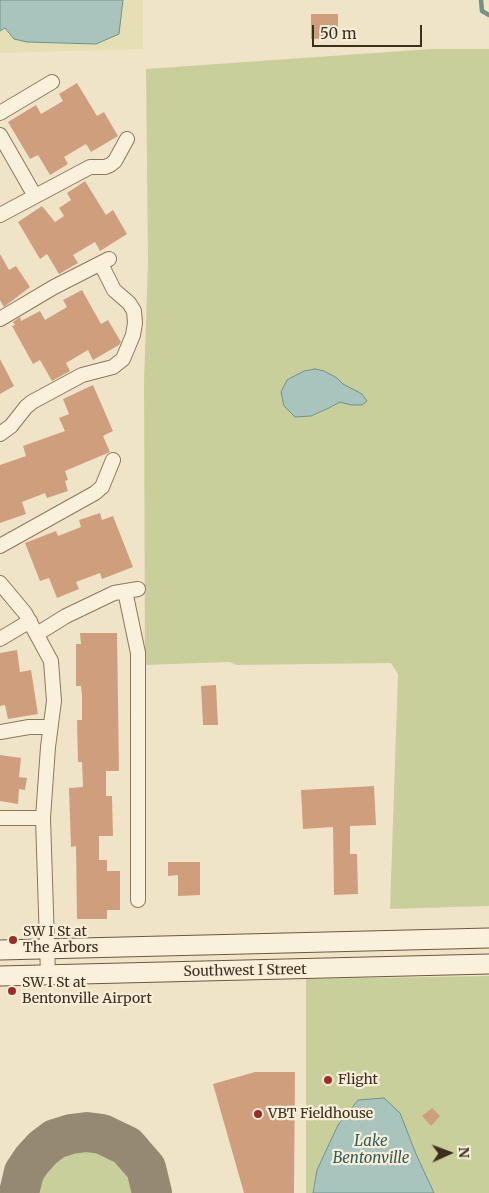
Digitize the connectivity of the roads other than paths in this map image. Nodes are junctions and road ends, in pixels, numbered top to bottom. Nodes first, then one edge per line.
1 (52, 82) dead end
2 (0, 113) edge
3 (0, 135) edge
4 (127, 139) dead end
5 (35, 196) junction
6 (0, 215) edge
7 (0, 319) edge
8 (0, 434) edge
9 (113, 460) dead end
10 (0, 546) edge
11 (0, 583) edge
12 (30, 621) junction
13 (37, 634) junction
14 (0, 639) edge
15 (50, 727) junction
16 (0, 732) edge
17 (0, 818) edge
18 (43, 818) junction
19 (138, 900) dead end
20 (489, 938) edge
21 (48, 949) junction
22 (0, 950) edge
23 (489, 964) edge
24 (48, 975) junction
25 (0, 976) edge

1 - 2 street
3 - 5 street
4 - 5 street
5 - 6 street
7 - 8 street
9 - 10 street
11 - 12 street
12 - 13 street
12 - 14 street
13 - 15 street
13 - 19 street
15 - 16 street
15 - 18 street
17 - 18 street
18 - 21 street
20 - 21 main road, Southwest I Street
21 - 22 main road, Southwest I Street
21 - 24 street
23 - 24 main road, Southwest I Street
24 - 25 main road, Southwest I Street

